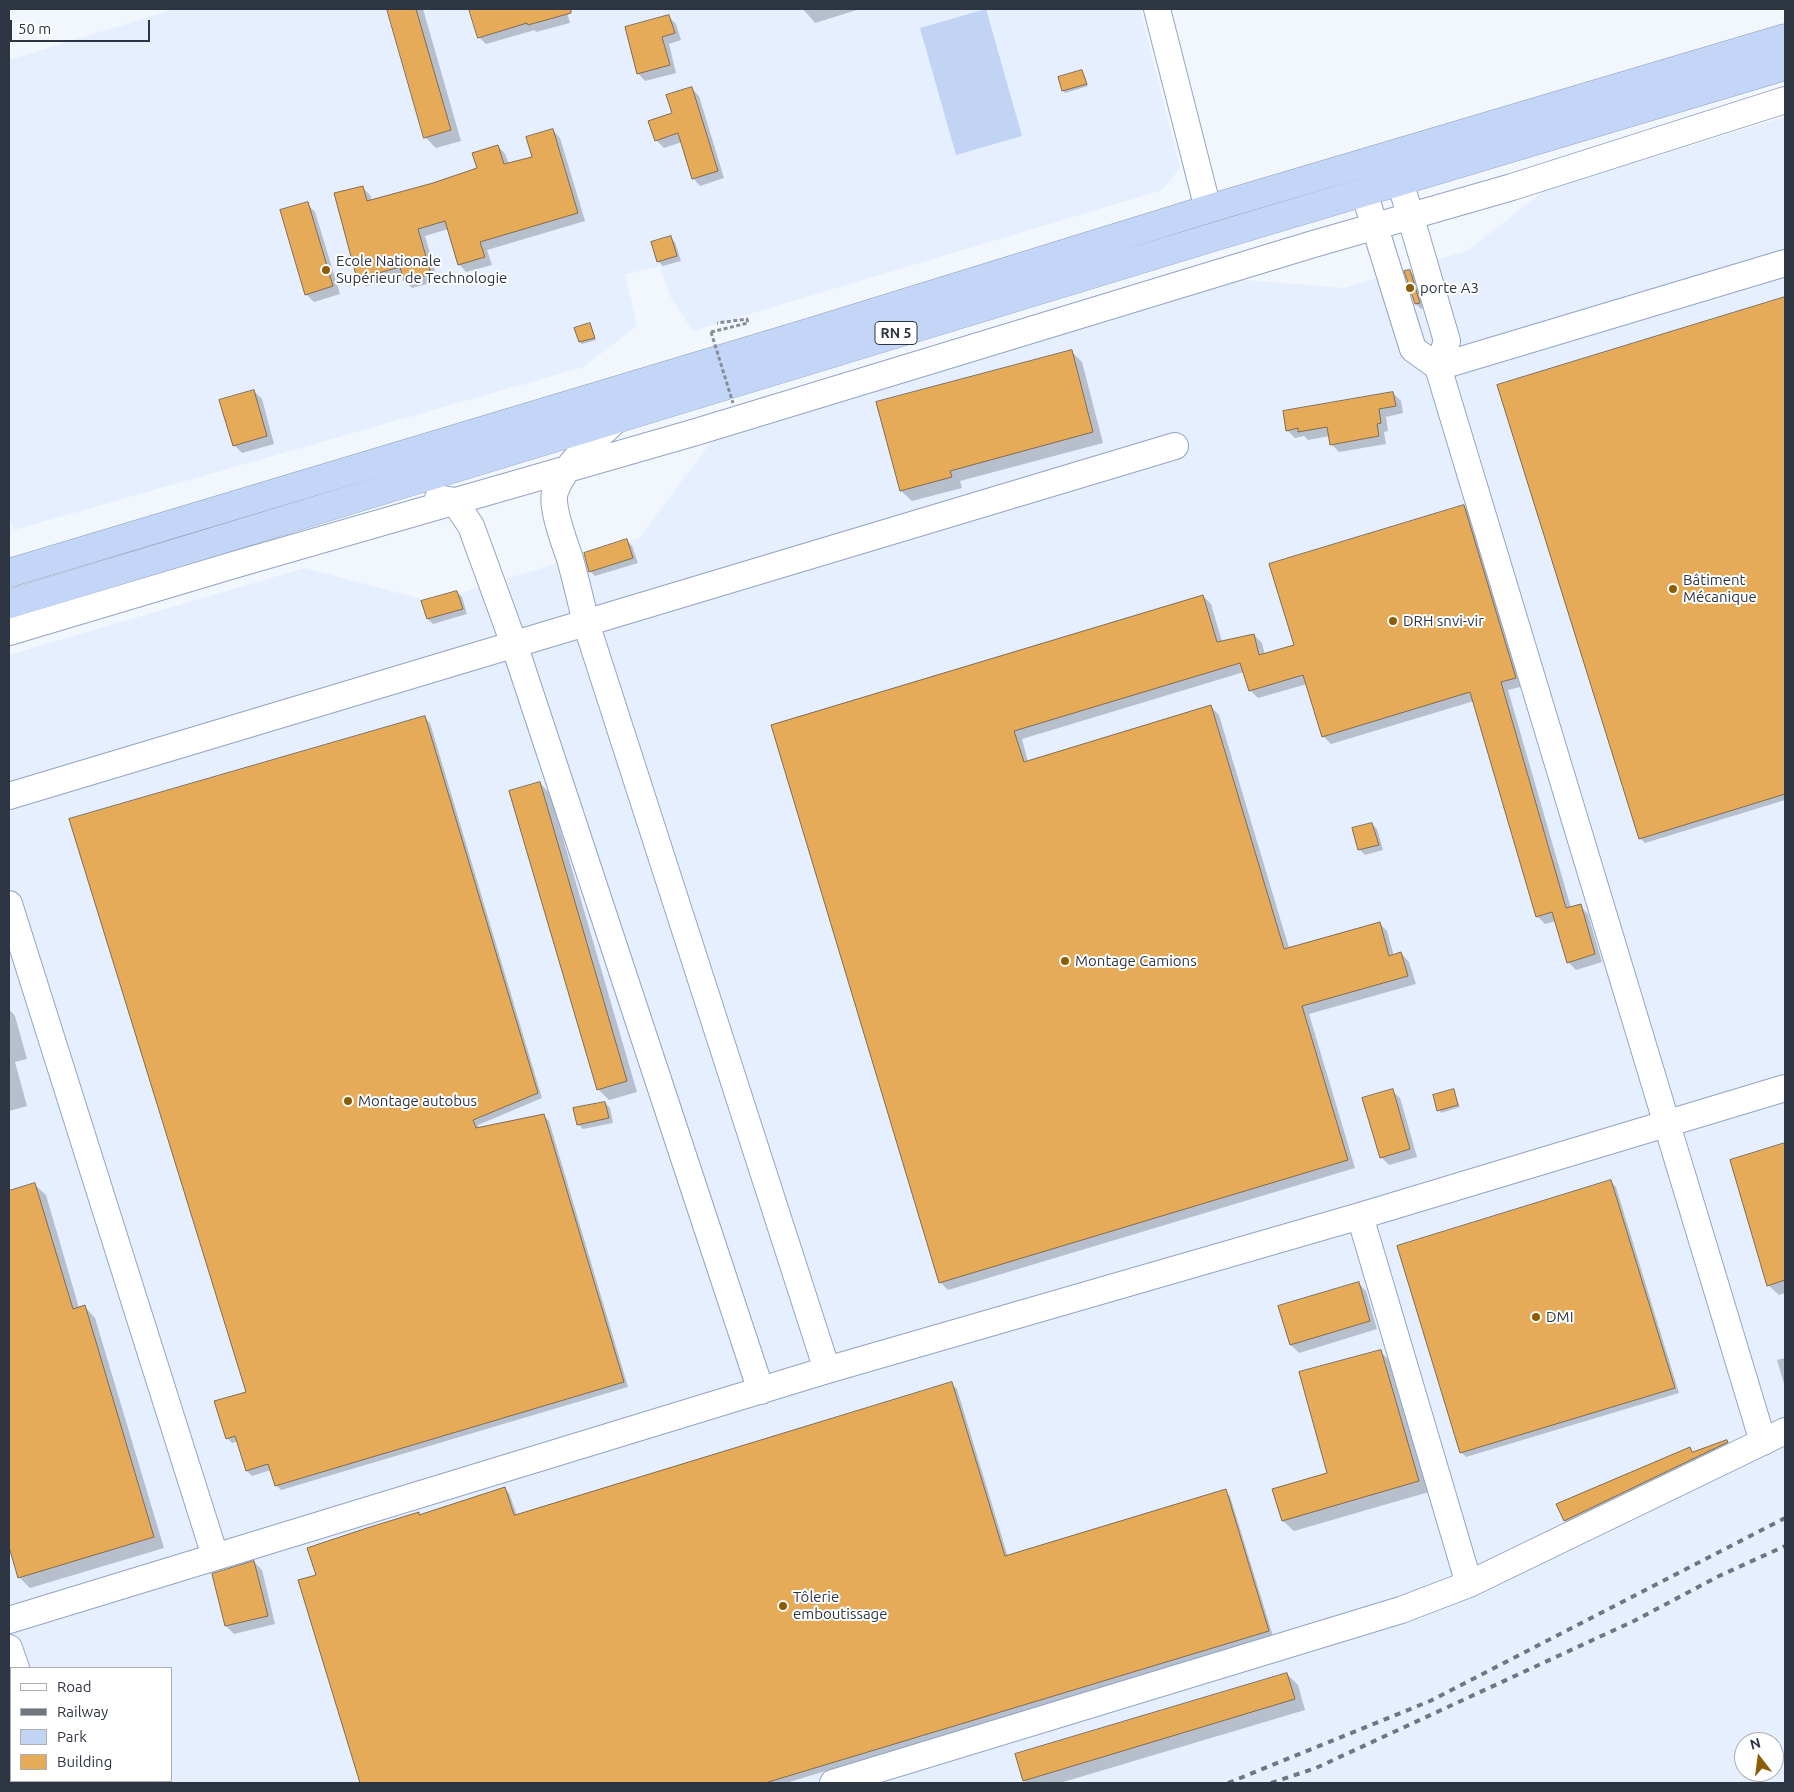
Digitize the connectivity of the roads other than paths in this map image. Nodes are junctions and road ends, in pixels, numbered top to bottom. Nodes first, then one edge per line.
1 (1157, 9) edge
2 (1785, 38) edge
3 (1785, 66) edge
4 (1785, 100) edge
5 (1400, 181) junction
6 (1364, 192) junction
7 (1208, 209) junction
8 (1410, 216) junction
9 (1374, 226) junction
10 (1785, 263) edge
11 (1438, 367) junction
12 (619, 417) junction
13 (1175, 446) dead end
14 (568, 468) junction
15 (383, 490) junction
16 (454, 501) junction
17 (9, 573) edge
18 (9, 604) edge
19 (586, 623) junction
20 (9, 632) edge
21 (514, 644) junction
22 (9, 796) edge
23 (9, 904) edge
24 (13, 932) edge
25 (1785, 1088) edge
26 (1666, 1123) junction
27 (1360, 1216) junction
28 (827, 1370) junction
29 (761, 1391) junction
30 (1774, 1437) edge
31 (215, 1556) junction
32 (1469, 1584) junction
33 (9, 1620) edge
34 (9, 1648) edge
35 (16, 1667) edge
36 (833, 1783) edge

1 - 7 street
2 - 7 highway, RN 5
3 - 5 highway, RN 5
4 - 8 street
5 - 6 highway, RN 5
5 - 8 street
6 - 9 street
6 - 12 highway, RN 5
7 - 17 highway, RN 5
8 - 9 street
8 - 11 street
9 - 11 street
9 - 14 street
10 - 11 street
11 - 26 street
12 - 14 street
12 - 15 highway, RN 5
13 - 19 street
14 - 16 street
14 - 19 street
15 - 16 street
15 - 18 highway, RN 5
16 - 20 street
16 - 21 street
19 - 21 street
19 - 28 street
21 - 22 street
21 - 29 street
23 - 24 street
24 - 31 street
25 - 26 street
26 - 27 street
26 - 30 street
27 - 28 street
27 - 32 street
28 - 29 street
29 - 31 street
30 - 32 street
31 - 33 street
32 - 36 street
34 - 35 street

